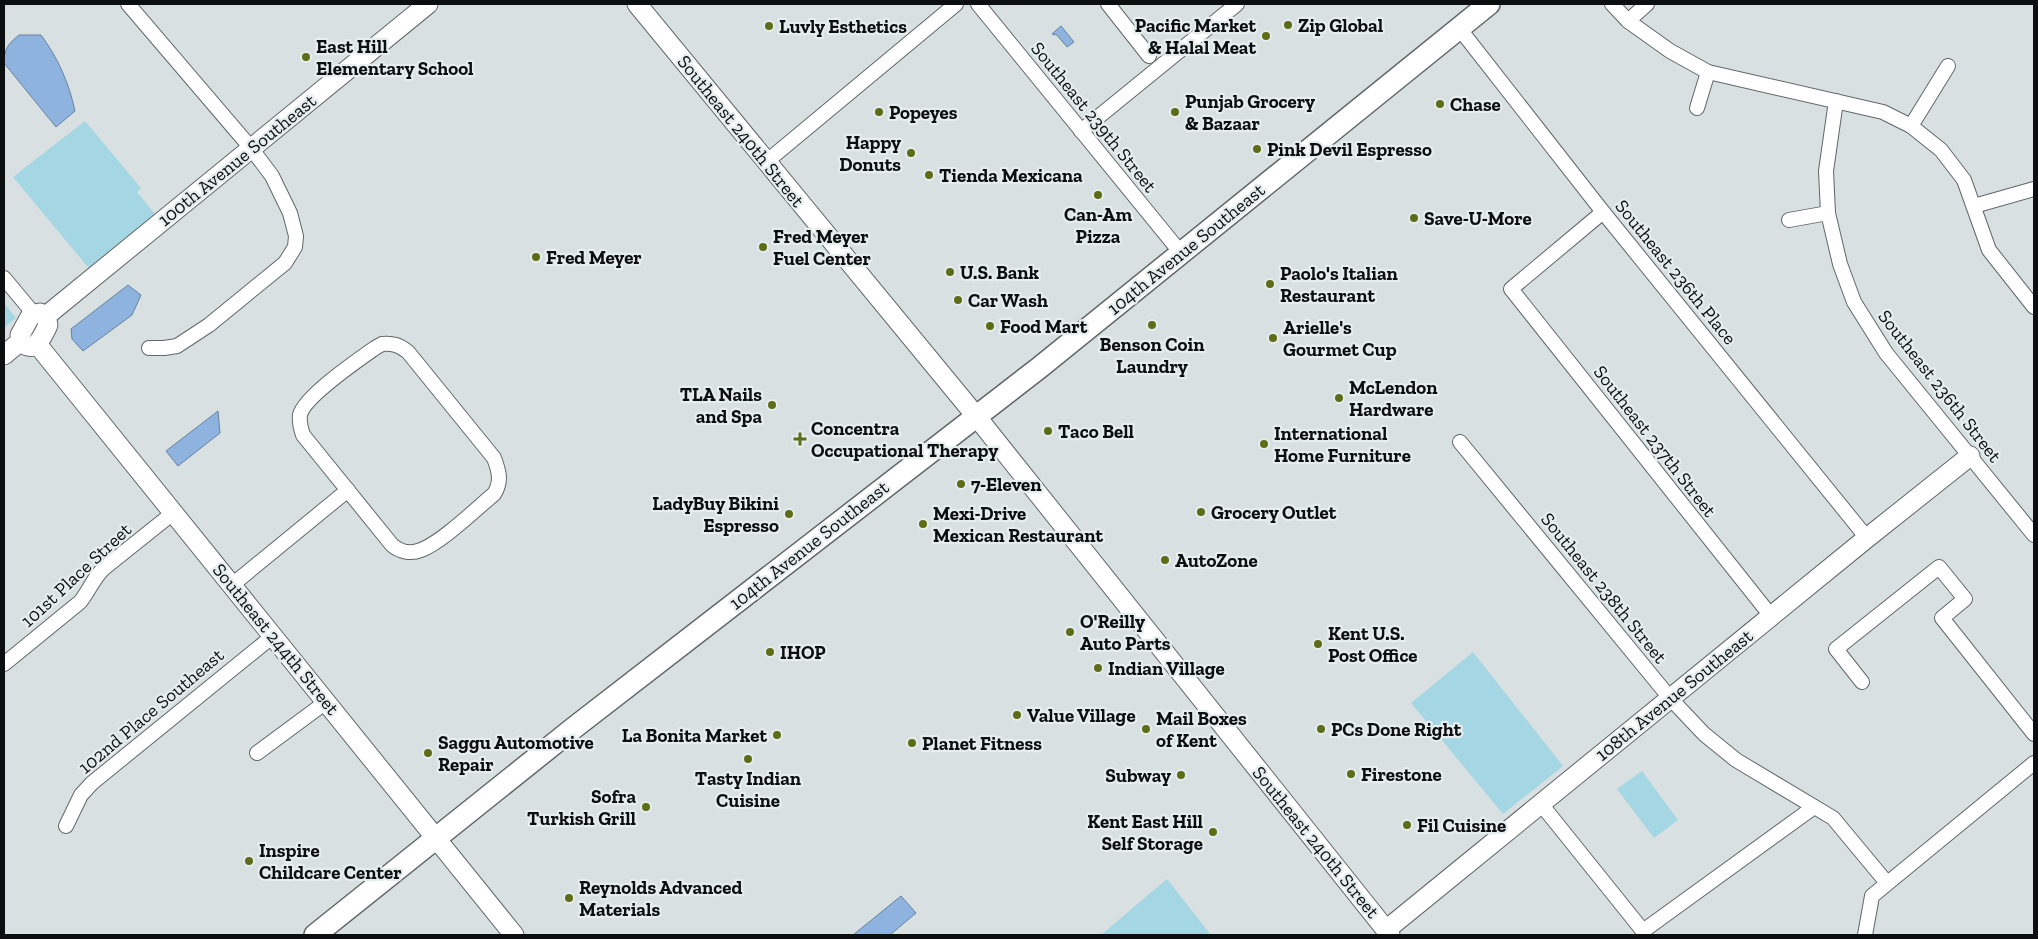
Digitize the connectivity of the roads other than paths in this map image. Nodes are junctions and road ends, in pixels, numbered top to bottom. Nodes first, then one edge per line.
1 (128, 4) edge
2 (428, 4) edge
3 (637, 4) edge
4 (956, 4) edge
5 (978, 4) edge
6 (1108, 4) edge
7 (1237, 4) edge
8 (1489, 4) edge
9 (1612, 4) edge
10 (1646, 4) edge
11 (1628, 21) junction
12 (1459, 28) junction
13 (1149, 56) dead end
14 (1948, 66) dead end
15 (1708, 72) junction
16 (1836, 101) junction
17 (1697, 108) dead end
18 (1911, 126) junction
19 (1081, 131) junction
20 (251, 148) junction
21 (766, 162) junction
22 (2034, 189) edge
23 (1974, 206) junction
24 (1603, 212) junction
25 (1828, 212) junction
26 (1790, 220) dead end
27 (1181, 254) junction
28 (4, 278) edge
29 (2034, 307) edge
30 (40, 315) junction
31 (29, 342) junction
32 (149, 348) dead end
33 (4, 354) edge
34 (976, 416) junction
35 (1460, 442) dead end
36 (1970, 456) junction
37 (348, 490) junction
38 (174, 513) junction
39 (2034, 535) edge
40 (1867, 538) junction
41 (232, 585) junction
42 (1770, 616) junction
43 (272, 636) junction
44 (4, 664) edge
45 (1862, 682) dead end
46 (1670, 698) junction
47 (326, 702) junction
48 (2034, 734) edge
49 (257, 753) dead end
50 (2034, 763) edge
51 (1541, 804) junction
52 (1814, 807) junction
53 (66, 826) dead end
54 (436, 839) junction
55 (1887, 883) junction
56 (1385, 934) edge
57 (315, 935) edge
58 (514, 935) edge
59 (1865, 935) edge

1 - 20 street
2 - 20 street, 100th Avenue Southeast
3 - 21 street, Southeast 240th Street
4 - 21 street
5 - 19 street, Southeast 239th Street
6 - 13 street
7 - 19 street
8 - 12 main road, 104th Avenue Southeast
9 - 11 street
10 - 11 street
11 - 15 street
12 - 24 street, Southeast 236th Place
12 - 27 main road, 104th Avenue Southeast
14 - 18 street
15 - 16 street
15 - 17 street
16 - 18 street
16 - 25 street, Southeast 236th Street
18 - 23 street
19 - 27 street, Southeast 239th Street
20 - 30 street, 100th Avenue Southeast
20 - 32 street
21 - 34 street, Southeast 240th Street
22 - 23 street
23 - 29 street
24 - 40 street, Southeast 236th Place
24 - 42 street, Southeast 237th Street
25 - 26 street
25 - 36 street, Southeast 236th Street
27 - 34 main road, 104th Avenue Southeast
28 - 30 street
30 - 31 street, 100th Avenue Southeast
31 - 33 street
31 - 38 street, Southeast 244th Street
34 - 54 main road, 104th Avenue Southeast
34 - 56 street, Southeast 240th Street
35 - 46 street, Southeast 238th Street
36 - 39 street, Southeast 236th Street
36 - 40 street, 108th Avenue Southeast
37 - 37 street
37 - 41 street
38 - 41 street, Southeast 244th Street
38 - 44 street, 101st Place Street
40 - 42 street, 108th Avenue Southeast
41 - 43 street, Southeast 244th Street
42 - 46 street, 108th Avenue Southeast
43 - 47 street, Southeast 244th Street
43 - 53 street, 102nd Place Southeast
45 - 48 street
46 - 51 street, 108th Avenue Southeast
46 - 52 street, Southeast 238th Street
47 - 49 street
47 - 54 street, Southeast 244th Street
50 - 55 street
51 - 52 street
51 - 56 street, 108th Avenue Southeast
52 - 55 street, Southeast 238th Street
54 - 57 main road, 104th Avenue Southeast
54 - 58 street, Southeast 244th Street
55 - 59 street

